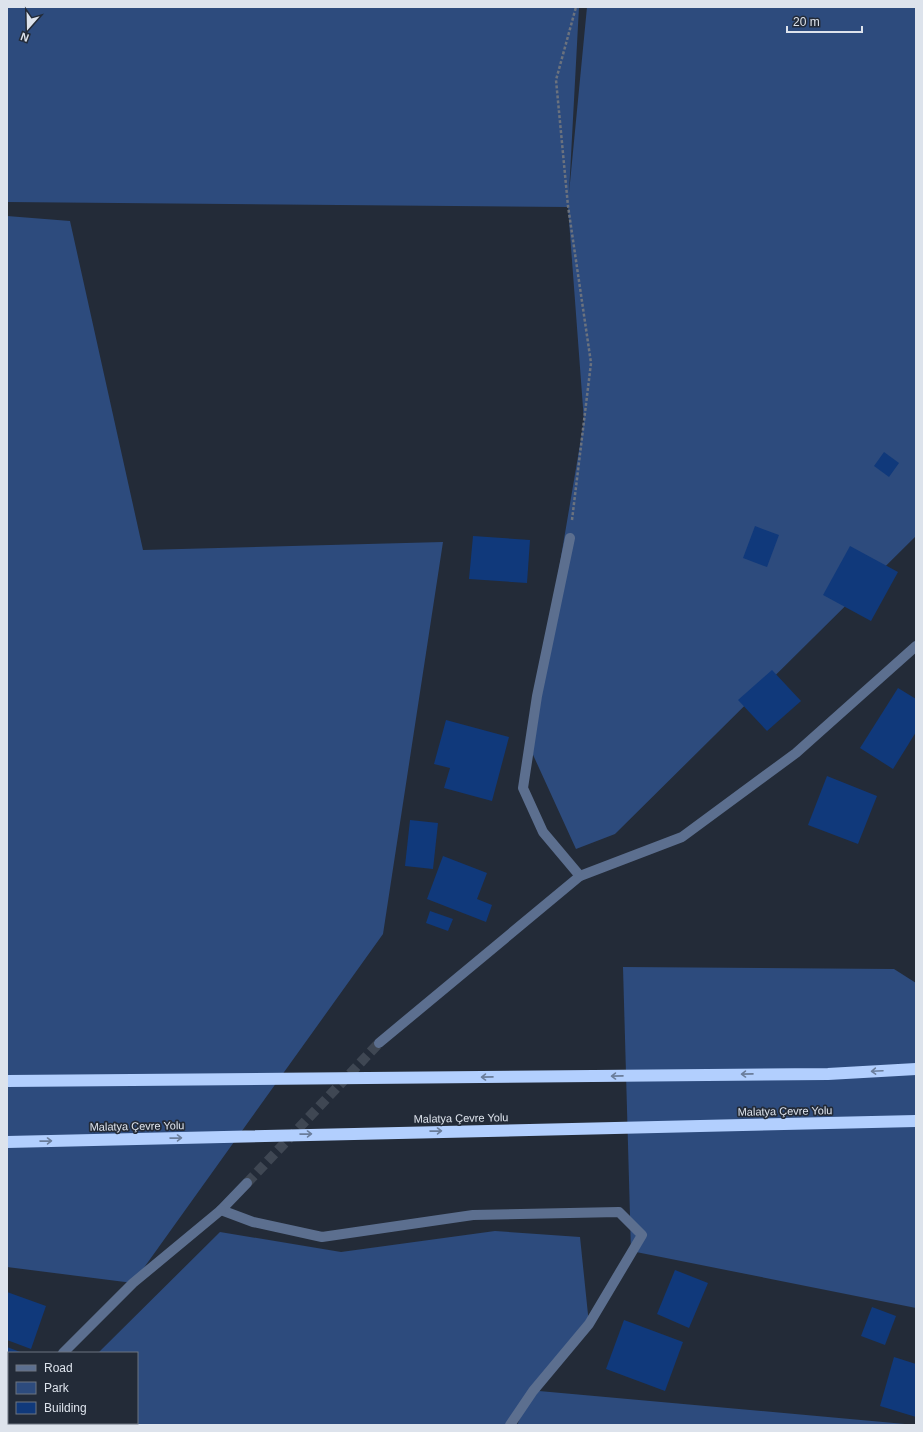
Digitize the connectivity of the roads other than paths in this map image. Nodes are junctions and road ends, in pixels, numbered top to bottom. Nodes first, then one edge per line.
1 (570, 538) road end
2 (916, 646) edge
3 (580, 876) junction
4 (379, 1043) tunnel mouth
5 (916, 1069) edge
6 (7, 1081) edge
7 (916, 1121) edge
8 (7, 1142) edge
9 (247, 1182) tunnel mouth
10 (221, 1210) junction
11 (64, 1352) edge
12 (510, 1425) edge

1 - 3 street
2 - 3 street
3 - 4 street
5 -> 6 highway
8 -> 7 highway, Malatya Çevre Yolu
9 - 10 street
10 - 11 street
10 - 12 street

